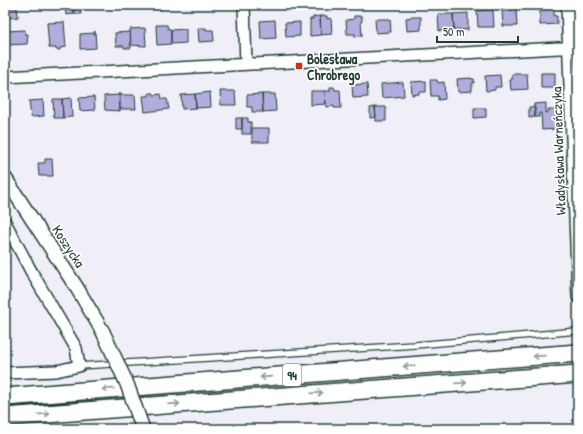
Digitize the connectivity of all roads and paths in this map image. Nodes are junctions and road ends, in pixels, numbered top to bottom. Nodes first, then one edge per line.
1 (244, 5) edge
2 (568, 5) edge
3 (574, 47) edge
4 (246, 64) junction
5 (5, 77) edge
6 (5, 178) edge
7 (5, 222) edge
8 (578, 297) edge
9 (578, 331) edge
10 (578, 353) edge
11 (79, 366) junction
12 (5, 373) edge
13 (578, 374) edge
14 (5, 397) edge
15 (5, 416) edge
16 (143, 429) edge

1 - 4 street
2 - 3 street, Władysława Warneńczyka
3 - 4 street
3 - 8 street, Władysława Warneńczyka
4 - 5 street
6 - 16 street, Koszycka, bridge
7 - 11 street
9 - 11 lane
10 -> 14 main road, 94
11 - 12 street
15 -> 13 main road, 94

